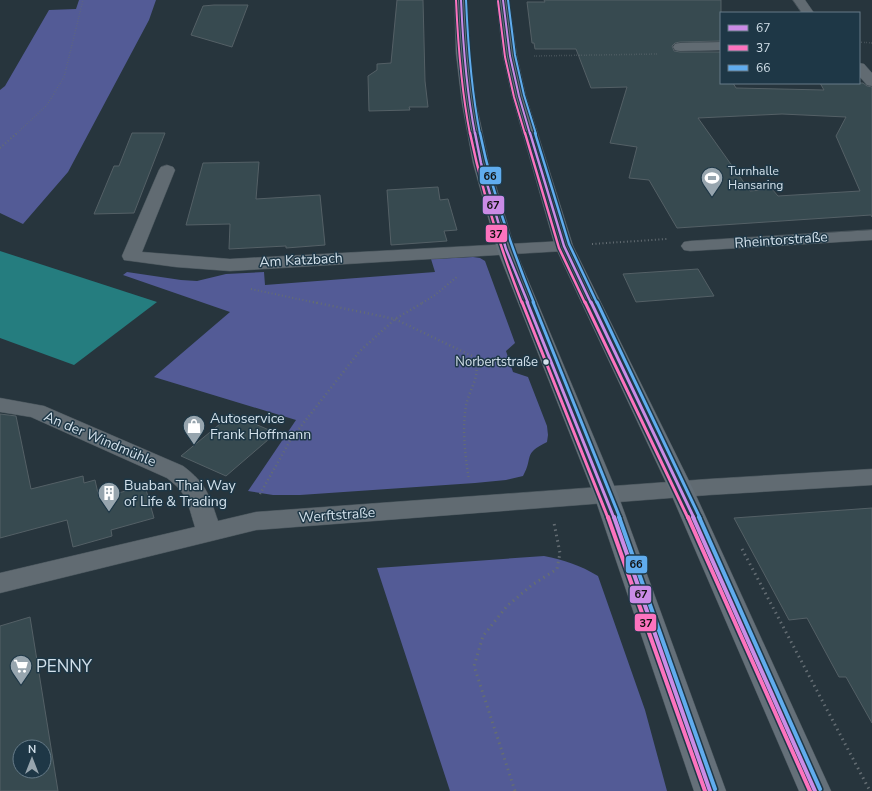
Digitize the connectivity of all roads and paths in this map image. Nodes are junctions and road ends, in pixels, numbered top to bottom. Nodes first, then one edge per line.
1 (83, 0) edge
2 (461, 0) edge
3 (502, 0) edge
4 (799, 0) edge
5 (807, 12) edge
6 (860, 42) edge
7 (872, 43) edge
8 (720, 46) edge
9 (680, 47) joint
10 (510, 56) junction
11 (872, 66) edge
12 (860, 67) edge
13 (860, 68) edge
14 (872, 82) edge
15 (0, 148) edge
16 (166, 170) dead end
17 (872, 235) edge
18 (564, 246) junction
19 (690, 246) joint
20 (506, 249) junction
21 (464, 251) junction
22 (250, 288) dead end
23 (395, 319) junction
24 (0, 405) edge
25 (872, 477) edge
26 (681, 489) junction
27 (606, 495) junction
28 (548, 500) junction
29 (473, 505) junction
30 (256, 521) junction
31 (209, 532) junction
32 (738, 543) dead end
33 (0, 583) edge
34 (515, 791) edge
35 (710, 791) edge
36 (815, 791) edge
37 (870, 791) edge

1 - 15 path
2 - 20 main road
3 - 10 main road
4 - 5 street
6 - 7 path
8 - 9 street
9 - 10 path
10 - 18 main road
11 - 12 street
13 - 14 street
16 - 21 street, Am Katzbach
17 - 19 street, Rheintorstraße
18 - 19 path
18 - 20 street, Am Katzbach
18 - 26 main road
20 - 21 street, Am Katzbach
20 - 27 main road
21 - 23 path
22 - 23 path
23 - 29 path
23 - 30 path
24 - 31 street, An der Windmühle
25 - 26 street
26 - 27 street, Werftstraße
26 - 36 main road
27 - 28 street, Werftstraße
27 - 35 main road
28 - 29 street, Werftstraße
28 - 34 path
29 - 30 street, Werftstraße
30 - 31 street, Werftstraße
31 - 33 street, Werftstraße
32 - 37 path

